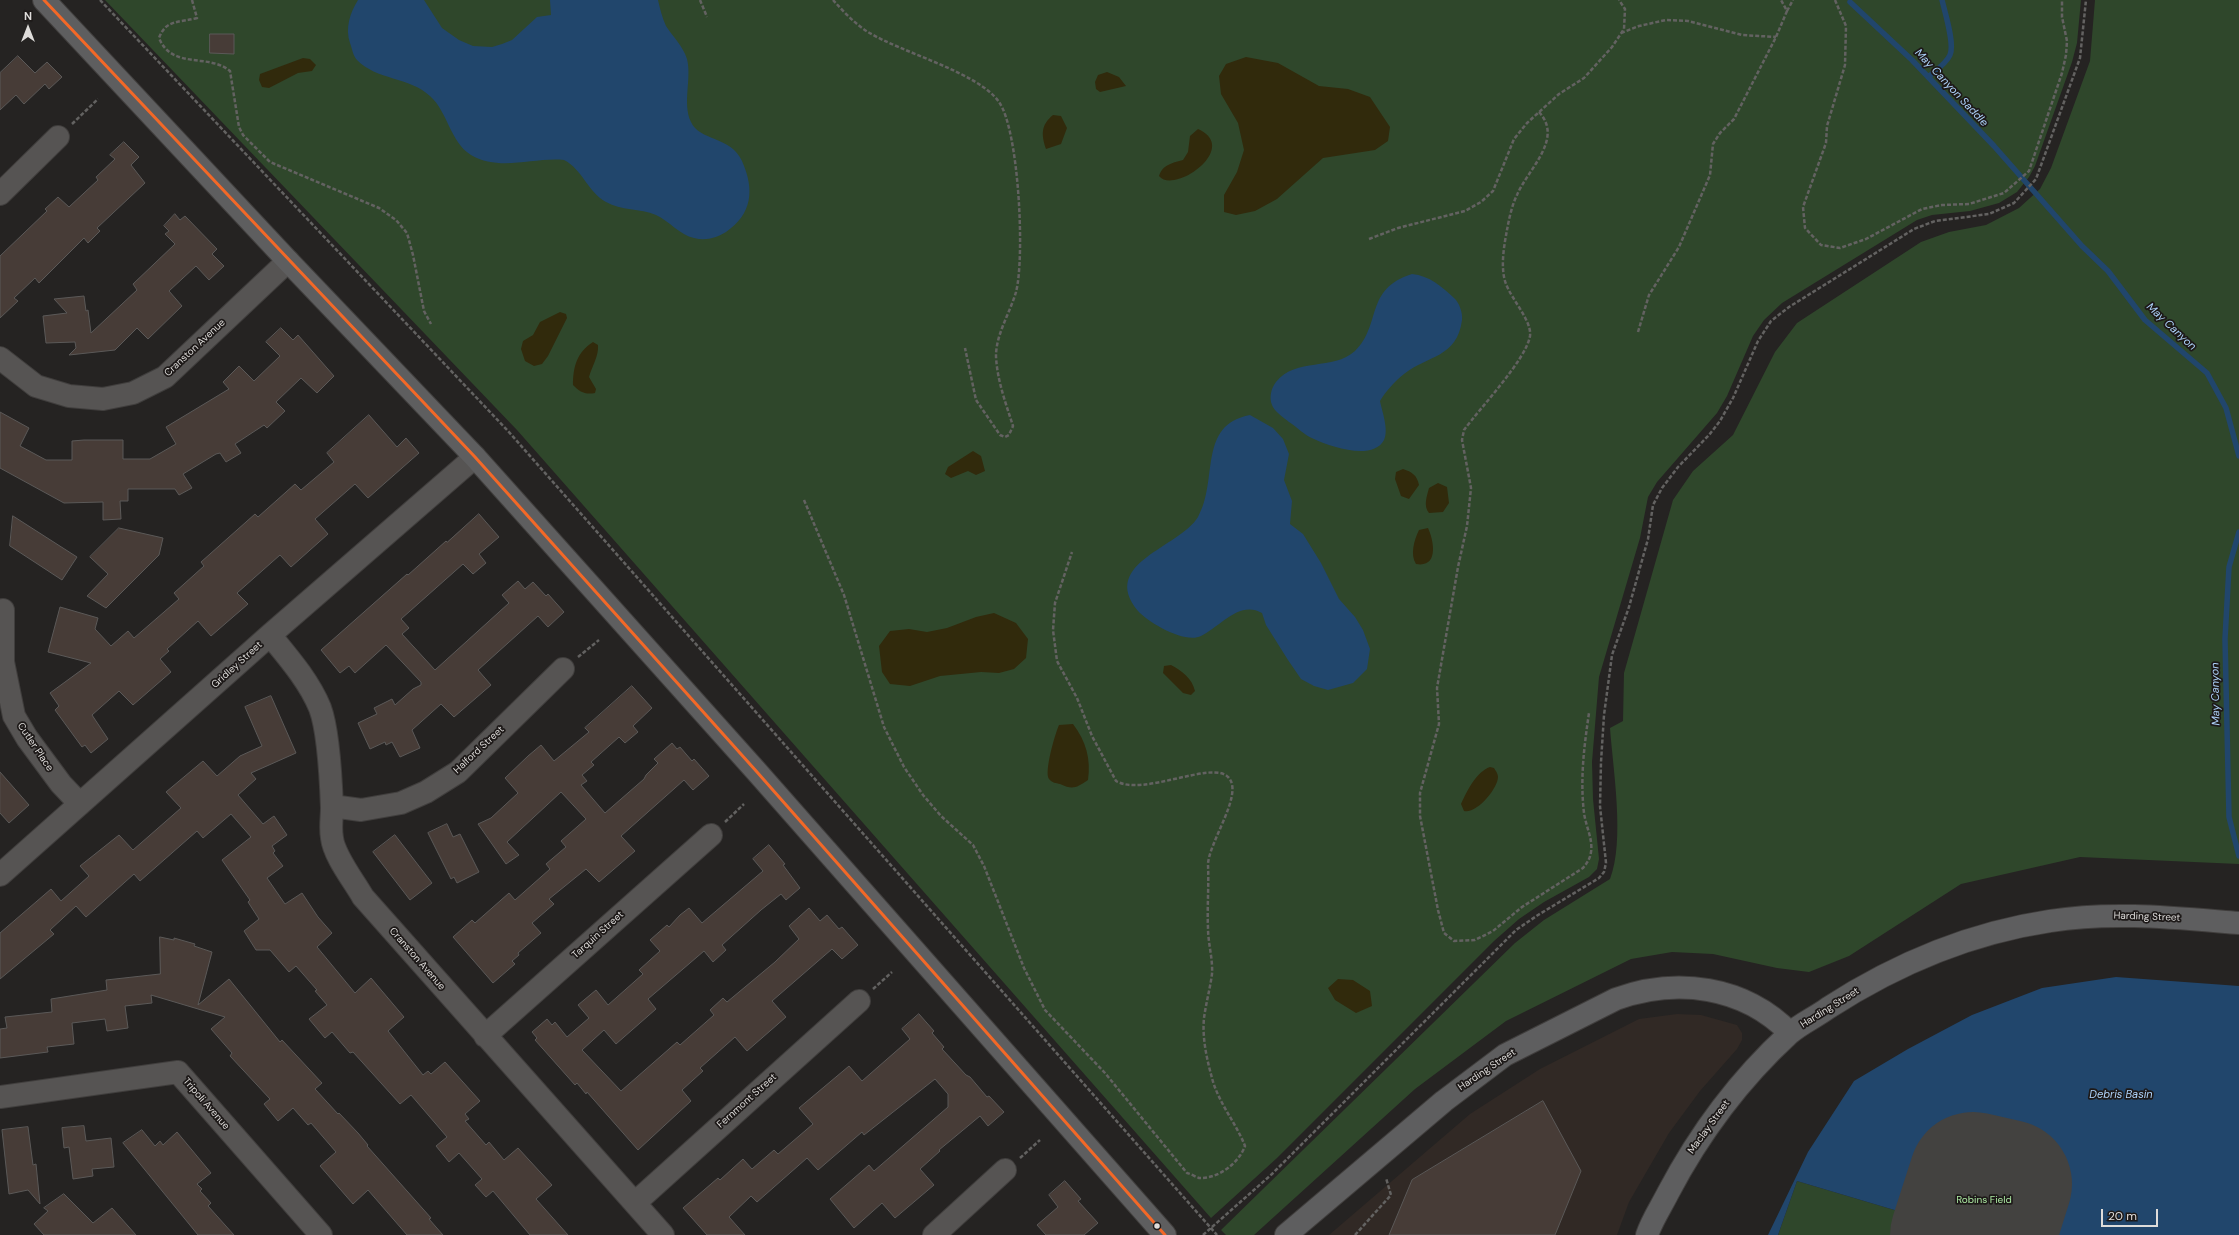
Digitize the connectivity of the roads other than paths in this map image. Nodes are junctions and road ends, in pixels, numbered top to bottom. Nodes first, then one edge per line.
1 (47, 1) edge
2 (58, 137) road end
3 (0, 194) edge
4 (288, 261) junction
5 (0, 358) edge
6 (475, 457) junction
7 (3, 610) dead end
8 (270, 635) junction
9 (563, 669) road end
10 (80, 804) junction
11 (332, 806) junction
12 (711, 834) road end
13 (0, 875) edge
14 (2239, 923) edge
15 (859, 1001) dead end
16 (1790, 1033) junction
17 (485, 1036) junction
18 (0, 1097) edge
19 (1005, 1170) road end
20 (636, 1202) junction
21 (321, 1235) edge
22 (663, 1235) edge
23 (934, 1235) edge
24 (1165, 1235) edge
25 (1286, 1235) edge
26 (1647, 1235) edge

1 - 4 street
2 - 3 street
4 - 5 street, Cranston Avenue
4 - 6 street
6 - 8 street, Gridley Street
6 - 24 street
7 - 10 street, Cutler Place
8 - 10 street, Gridley Street
8 - 11 street, Cranston Avenue
9 - 11 street, Halford Street
10 - 13 street, Gridley Street
11 - 17 street, Cranston Avenue
12 - 17 street, Tarquin Street
14 - 16 street, Harding Street
15 - 20 street, Fernmont Street
16 - 25 street, Harding Street
16 - 26 street, Maclay Street
17 - 20 street, Cranston Avenue
18 - 21 street, Tripoli Avenue
19 - 23 street
20 - 22 street, Cranston Avenue

